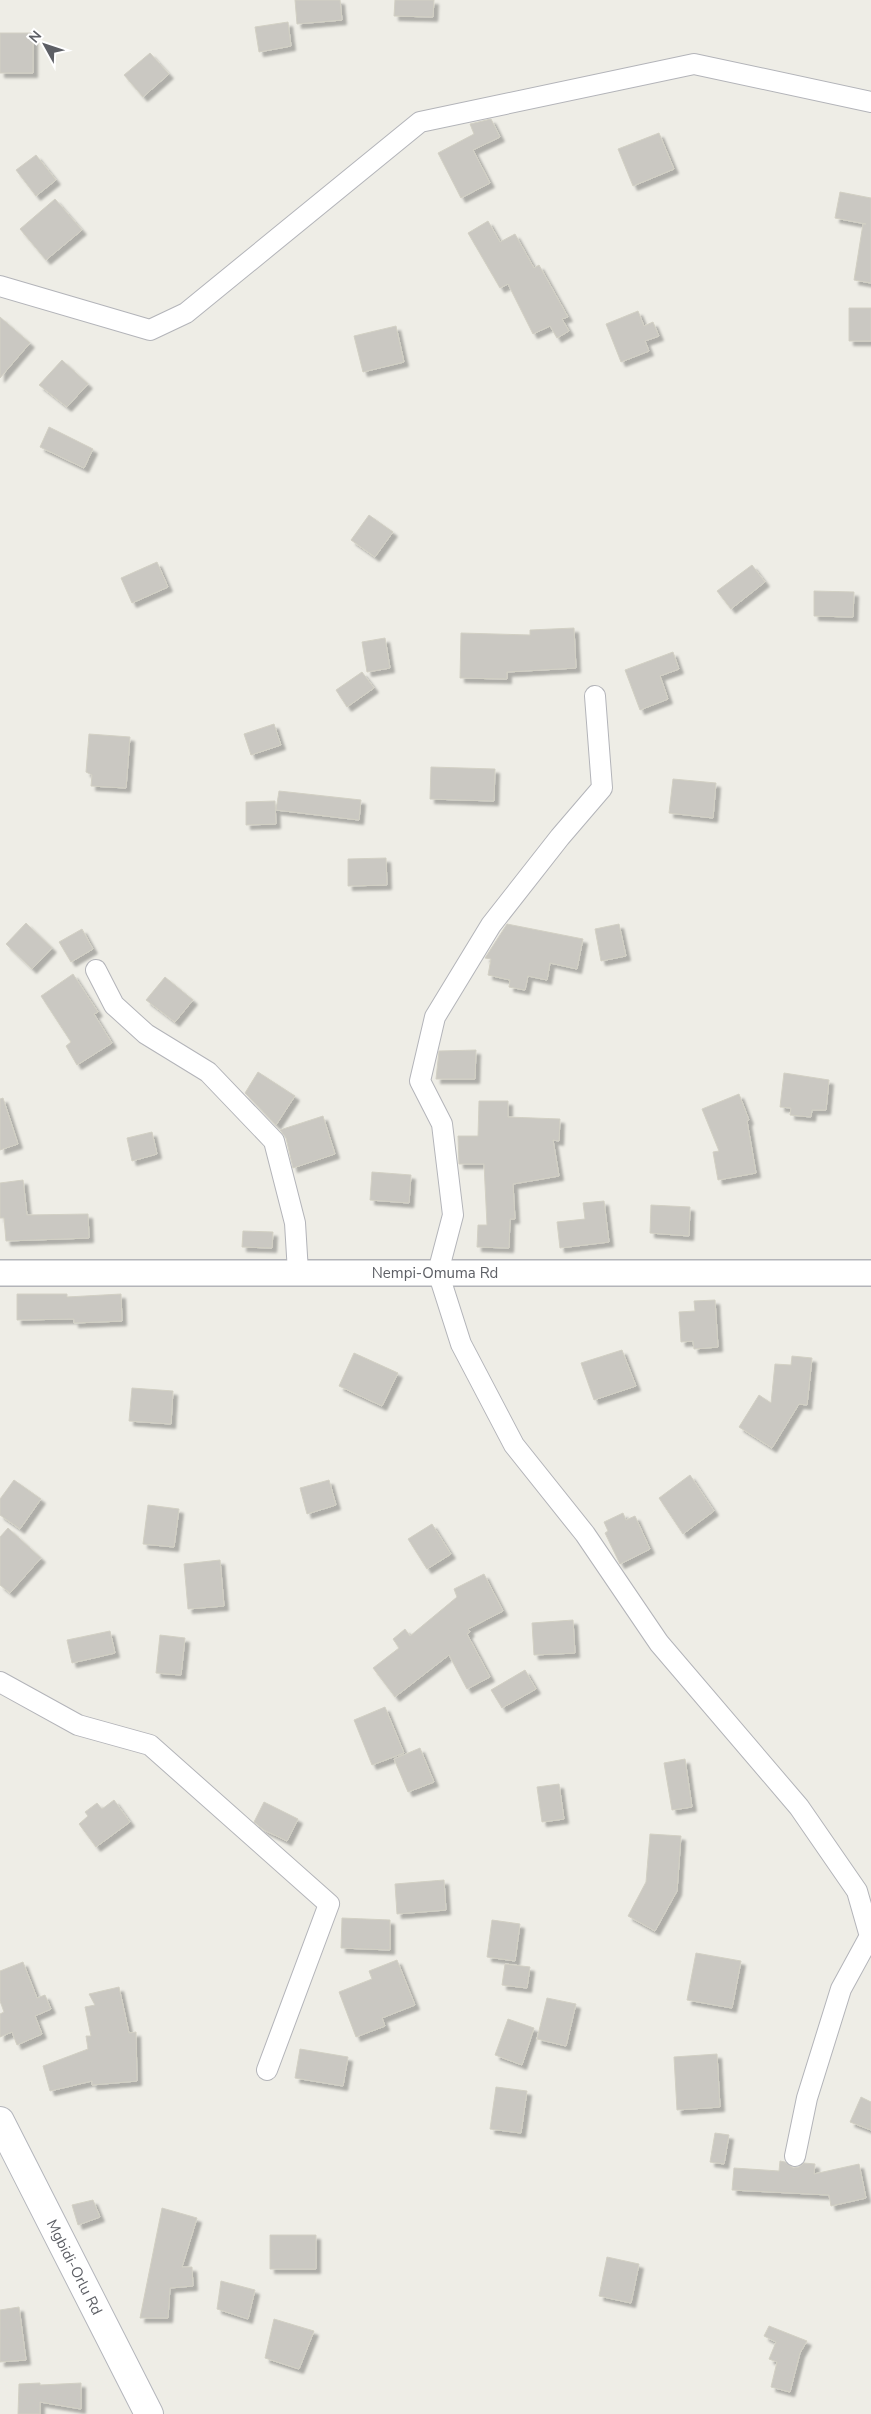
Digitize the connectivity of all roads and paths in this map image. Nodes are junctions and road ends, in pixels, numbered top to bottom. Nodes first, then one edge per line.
1 (871, 102) edge
2 (0, 286) edge
3 (595, 696) dead end
4 (96, 970) dead end
5 (298, 1272) junction
6 (438, 1272) junction
7 (0, 1273) edge
8 (871, 1273) edge
9 (0, 1682) edge
10 (870, 1937) edge
11 (267, 2070) dead end
12 (0, 2121) edge
13 (795, 2156) dead end
14 (149, 2414) edge

1 - 2 street
3 - 6 street
4 - 5 street
5 - 6 street, Nempi-Omuma Rd
5 - 7 street, Nempi-Omuma Rd
6 - 8 street, Nempi-Omuma Rd
6 - 10 street
9 - 11 street
10 - 13 street
12 - 14 main road, Mgbidi-Orlu Rd

